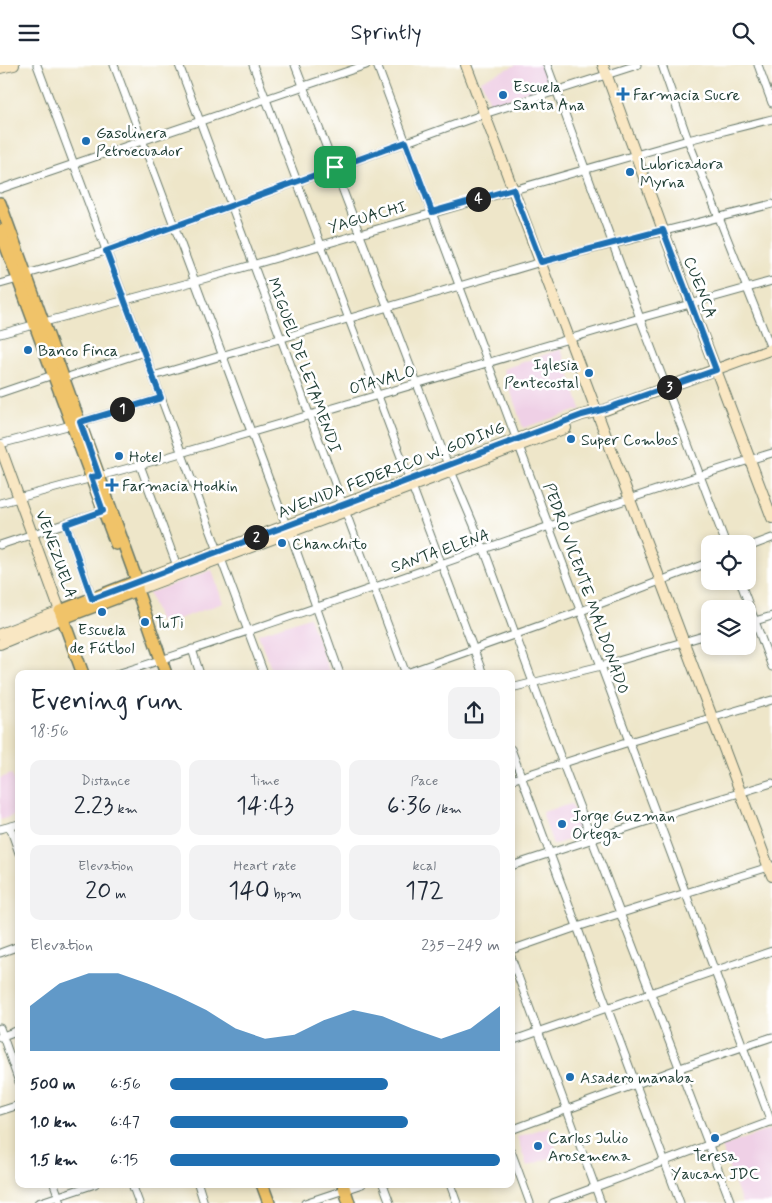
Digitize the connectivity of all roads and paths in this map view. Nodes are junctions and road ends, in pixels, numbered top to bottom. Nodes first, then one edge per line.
1 (14, 65) edge
2 (37, 65) edge
3 (114, 65) edge
4 (179, 65) edge
5 (254, 65) edge
6 (295, 65) edge
7 (366, 65) edge
8 (377, 65) edge
9 (466, 65) edge
10 (547, 65) edge
11 (637, 65) edge
12 (662, 65) edge
13 (758, 65) edge
14 (0, 68) edge
15 (605, 70) edge
16 (304, 86) junction
17 (557, 91) junction
18 (266, 99) junction
19 (772, 103) edge
20 (484, 114) junction
21 (772, 119) edge
22 (200, 121) junction
23 (688, 140) junction
24 (142, 141) junction
25 (406, 142) junction
26 (636, 155) junction
27 (74, 164) junction
28 (335, 167) junction
29 (585, 169) junction
30 (298, 181) junction
31 (0, 189) edge
32 (513, 189) junction
33 (0, 203) edge
34 (772, 203) edge
35 (231, 205) junction
36 (432, 212) junction
37 (719, 217) junction
38 (175, 227) junction
39 (0, 230) edge
40 (663, 230) junction
41 (360, 233) junction
42 (321, 243) junction
43 (613, 243) junction
44 (106, 251) junction
45 (541, 262) junction
46 (253, 264) junction
47 (22, 276) junction
48 (196, 281) junction
49 (772, 281) edge
50 (0, 284) edge
51 (459, 286) junction
52 (748, 289) junction
53 (124, 300) junction
54 (691, 305) junction
55 (388, 307) junction
56 (350, 318) junction
57 (640, 318) junction
58 (39, 323) junction
59 (0, 334) edge
60 (281, 338) junction
61 (570, 339) junction
62 (772, 350) edge
63 (144, 352) junction
64 (223, 355) junction
65 (488, 363) junction
66 (716, 370) junction
67 (71, 375) dead end
68 (153, 376) junction
69 (47, 377) dead end
70 (417, 383) junction
71 (667, 388) junction
72 (0, 393) edge
73 (379, 395) junction
74 (161, 398) junction
75 (598, 412) junction
76 (309, 414) junction
77 (75, 424) junction
78 (252, 432) junction
79 (518, 442) junction
80 (0, 445) edge
81 (182, 452) junction
82 (772, 453) edge
83 (750, 460) junction
84 (140, 465) junction
85 (450, 468) junction
86 (95, 477) junction
87 (700, 477) junction
88 (412, 483) junction
89 (19, 497) junction
90 (630, 499) junction
91 (0, 503) edge
92 (344, 508) junction
93 (103, 511) junction
94 (772, 518) edge
95 (66, 524) junction
96 (550, 527) junction
97 (288, 529) junction
98 (32, 535) junction
99 (723, 535) edge
100 (772, 538) edge
101 (756, 544) edge
102 (0, 545) edge
103 (484, 549) junction
104 (220, 554) junction
105 (440, 564) junction
106 (701, 565) edge
107 (177, 566) junction
108 (661, 580) junction
109 (135, 585) junction
110 (374, 587) junction
111 (92, 599) junction
112 (316, 607) junction
113 (581, 611) junction
114 (62, 615) junction
115 (772, 616) edge
116 (756, 621) edge
117 (249, 631) junction
118 (516, 633) junction
119 (756, 633) edge
120 (0, 635) edge
121 (701, 636) edge
122 (684, 641) junction
123 (192, 649) junction
124 (474, 650) junction
125 (161, 660) junction
126 (601, 666) junction
127 (772, 667) edge
128 (81, 670) edge
129 (130, 670) edge
130 (165, 670) edge
131 (199, 670) edge
132 (263, 670) edge
133 (339, 670) edge
134 (404, 670) edge
135 (414, 670) edge
136 (482, 670) edge
137 (532, 682) junction
138 (515, 687) edge
139 (772, 700) edge
140 (713, 718) junction
141 (629, 742) junction
142 (515, 759) edge
143 (564, 764) junction
144 (522, 777) junction
145 (515, 779) edge
146 (772, 783) edge
147 (740, 792) junction
148 (657, 818) junction
149 (15, 825) edge
150 (10, 827) junction
151 (0, 829) edge
152 (592, 839) junction
153 (15, 841) edge
154 (549, 853) junction
155 (515, 865) edge
156 (771, 869) edge
157 (685, 893) junction
158 (621, 913) junction
159 (577, 927) junction
160 (15, 947) edge
161 (515, 949) edge
162 (772, 951) edge
163 (0, 953) edge
164 (515, 968) edge
165 (715, 972) junction
166 (652, 993) junction
167 (606, 1009) junction
168 (15, 1031) edge
169 (538, 1032) junction
170 (1, 1034) edge
171 (772, 1037) edge
172 (515, 1040) edge
173 (743, 1048) junction
174 (680, 1068) junction
175 (15, 1071) edge
176 (636, 1085) junction
177 (15, 1106) edge
178 (567, 1110) junction
179 (0, 1111) edge
180 (771, 1121) edge
181 (515, 1129) edge
182 (709, 1144) junction
183 (664, 1161) junction
184 (515, 1162) edge
185 (594, 1187) junction
186 (56, 1188) edge
187 (86, 1188) edge
188 (133, 1188) edge
189 (199, 1188) edge
190 (263, 1188) edge
191 (342, 1188) edge
192 (344, 1188) edge
193 (384, 1188) edge
194 (451, 1188) edge
195 (60, 1200) edge
196 (38, 1203) edge
197 (139, 1203) edge
198 (204, 1203) edge
199 (269, 1203) edge
200 (305, 1203) edge
201 (349, 1203) edge
202 (390, 1203) edge
203 (457, 1203) edge
204 (530, 1203) edge
205 (553, 1203) edge
206 (601, 1203) edge
207 (680, 1203) edge
208 (731, 1203) edge

1 - 14 main road
2 - 27 street
3 - 24 street
4 - 22 street, MIGUEL DE LETAMENDI
5 - 18 street
6 - 16 street
7 - 16 street
8 - 25 street, PEDRO VICENTE MALDONADO
9 - 20 main road
10 - 17 street
11 - 15 street
12 - 23 street
13 - 19 street
15 - 17 street
15 - 26 main road, CUENCA
16 - 18 street
16 - 28 street
17 - 20 street
17 - 29 street
18 - 22 street
18 - 30 street
20 - 25 street
20 - 32 main road
21 - 23 street, YAGUACHI
22 - 24 street
22 - 35 street, MIGUEL DE LETAMENDI
23 - 26 street, YAGUACHI
23 - 37 street
24 - 27 street
24 - 38 street
25 - 28 street
25 - 36 street, PEDRO VICENTE MALDONADO
26 - 29 street, YAGUACHI
26 - 40 main road, CUENCA
27 - 31 street
27 - 44 street
28 - 30 street
28 - 41 street
29 - 32 street, YAGUACHI
29 - 43 street
30 - 35 street
30 - 42 street
32 - 36 street, YAGUACHI
32 - 45 main road
33 - 47 main road
34 - 37 street
35 - 38 street
35 - 46 street, MIGUEL DE LETAMENDI
36 - 41 street, YAGUACHI
36 - 51 street, PEDRO VICENTE MALDONADO
37 - 40 street
37 - 52 street
38 - 44 street
38 - 48 street
39 - 47 main road
40 - 43 street
40 - 54 main road, CUENCA
41 - 42 street, YAGUACHI
41 - 55 street
42 - 46 street, YAGUACHI
42 - 56 street
43 - 45 street
43 - 57 street
44 - 47 street
44 - 53 street
45 - 51 street
45 - 61 main road
46 - 48 street, YAGUACHI
46 - 60 street, MIGUEL DE LETAMENDI
47 - 50 street
47 - 58 main road
48 - 53 street, YAGUACHI
48 - 64 street
49 - 52 street, OTAVALO
51 - 55 street
51 - 65 street, PEDRO VICENTE MALDONADO
52 - 54 street, OTAVALO
52 - 62 street
53 - 58 street, YAGUACHI
53 - 63 street
54 - 57 street, OTAVALO
54 - 66 main road, CUENCA
55 - 56 street
55 - 70 street
56 - 60 street
56 - 73 street
57 - 61 street, OTAVALO
57 - 71 street
58 - 59 street, YAGUACHI
58 - 77 main road
60 - 64 street
60 - 76 street, MIGUEL DE LETAMENDI
61 - 65 street, OTAVALO
61 - 75 main road
62 - 66 main road, AVENIDA FEDERICO W. GODING
63 - 67 street
63 - 68 street
64 - 68 street
64 - 78 street
65 - 70 street, OTAVALO
65 - 79 street, PEDRO VICENTE MALDONADO
66 - 71 main road, AVENIDA FEDERICO W. GODING
66 - 83 main road, CUENCA
68 - 74 street
69 - 72 street
70 - 73 street, OTAVALO
70 - 85 street
71 - 75 main road, AVENIDA FEDERICO W. GODING
71 - 87 street
73 - 76 street, OTAVALO
73 - 88 street
74 - 77 street
74 - 81 street
75 - 79 main road, AVENIDA FEDERICO W. GODING
75 - 90 main road
76 - 78 street, OTAVALO
76 - 92 street, MIGUEL DE LETAMENDI
77 - 80 street
77 - 86 main road
78 - 81 street, OTAVALO
78 - 97 street
79 - 85 main road, AVENIDA FEDERICO W. GODING
79 - 96 street, PEDRO VICENTE MALDONADO
80 - 89 main road, VENEZUELA
81 - 84 street, OTAVALO
81 - 104 street
82 - 83 street, SANTA ELENA
83 - 87 street, SANTA ELENA
83 - 94 main road, CUENCA
84 - 86 street, OTAVALO
84 - 107 street
85 - 88 main road, AVENIDA FEDERICO W. GODING
85 - 103 street
86 - 89 street, OTAVALO
86 - 93 main road
86 - 109 main road
87 - 90 street, SANTA ELENA
87 - 99 street
88 - 92 main road, AVENIDA FEDERICO W. GODING
88 - 105 street
89 - 91 street, OTAVALO
89 - 98 main road, VENEZUELA
90 - 96 street, SANTA ELENA
90 - 108 main road
92 - 97 main road, AVENIDA FEDERICO W. GODING
92 - 110 street, MIGUEL DE LETAMENDI
93 - 95 street
93 - 109 main road
95 - 98 street
95 - 111 street
96 - 103 street, SANTA ELENA
96 - 113 street, PEDRO VICENTE MALDONADO
97 - 104 main road, AVENIDA FEDERICO W. GODING
97 - 112 street
98 - 102 street
98 - 114 main road, VENEZUELA
100 - 101 street
103 - 105 street, SANTA ELENA
103 - 118 street
104 - 107 main road, AVENIDA FEDERICO W. GODING
104 - 109 main road, AVENIDA FEDERICO W. GODING
104 - 117 street
105 - 110 street, SANTA ELENA
105 - 124 street
106 - 108 street
107 - 109 main road, AVENIDA FEDERICO W. GODING
108 - 113 street
108 - 122 main road
109 - 111 main road, AVENIDA FEDERICO W. GODING
109 - 114 main road, AVENIDA FEDERICO W. GODING
109 - 125 main road
110 - 112 street, SANTA ELENA
110 - 134 street, MIGUEL DE LETAMENDI
111 - 114 main road, AVENIDA FEDERICO W. GODING
112 - 117 street, SANTA ELENA
112 - 133 street
113 - 118 street
113 - 126 street, PEDRO VICENTE MALDONADO
114 - 120 main road, AVENIDA FEDERICO W. GODING
114 - 128 main road, VENEZUELA
115 - 116 street
117 - 123 street, SANTA ELENA
117 - 132 street
118 - 124 street
118 - 137 street
119 - 127 street
121 - 122 street
122 - 126 street
122 - 140 main road
123 - 125 street, SANTA ELENA
123 - 131 street
124 - 135 street
124 - 136 street
125 - 129 street, SANTA ELENA
125 - 130 main road
126 - 137 street
126 - 141 street, PEDRO VICENTE MALDONADO
137 - 138 street
137 - 143 street
139 - 140 street
140 - 141 street
140 - 147 main road
141 - 143 street
141 - 148 street, PEDRO VICENTE MALDONADO
142 - 144 street
143 - 144 street
143 - 152 street
144 - 145 street
144 - 154 street
146 - 147 street
147 - 148 street
147 - 156 main road
148 - 152 street
148 - 157 street, PEDRO VICENTE MALDONADO
149 - 150 street
150 - 151 street
150 - 153 street
152 - 154 street
152 - 158 street
154 - 155 street
154 - 159 street
156 - 157 street
157 - 158 street
157 - 165 street, PEDRO VICENTE MALDONADO
158 - 159 street
158 - 166 street
159 - 161 street
159 - 167 street
160 - 163 street
162 - 165 street
164 - 169 street
165 - 166 street
165 - 173 street, PEDRO VICENTE MALDONADO
166 - 167 street
166 - 174 street
167 - 169 street
167 - 176 street
168 - 170 street
169 - 172 street
169 - 178 street
170 - 175 street
171 - 173 street
173 - 174 street
173 - 180 street, PEDRO VICENTE MALDONADO
174 - 176 street
174 - 182 street
176 - 178 street
176 - 183 street
177 - 179 street
178 - 181 street
178 - 185 street
180 - 182 street
182 - 183 street
182 - 208 street
183 - 185 street
183 - 207 street
184 - 204 street
185 - 205 street
185 - 206 street
186 - 195 street
187 - 195 street
188 - 197 street
189 - 198 street
190 - 199 main road
191 - 200 street
192 - 201 main road
193 - 202 street
194 - 203 street
195 - 196 street

